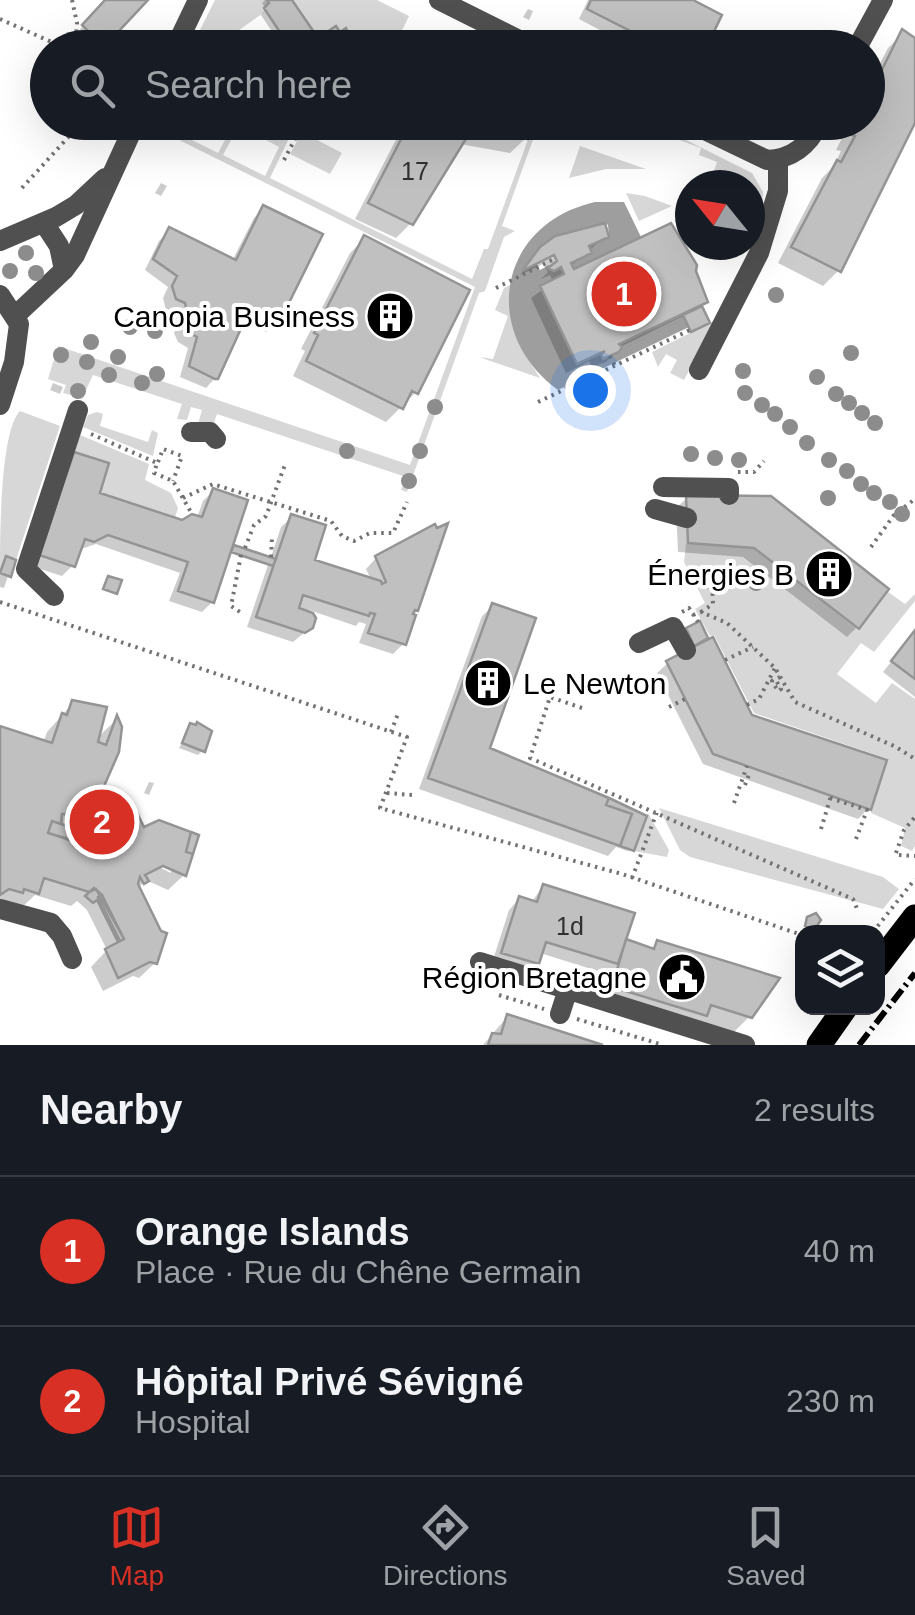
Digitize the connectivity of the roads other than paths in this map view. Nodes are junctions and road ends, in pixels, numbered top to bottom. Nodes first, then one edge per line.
1 (198, 0) edge
2 (439, 0) edge
3 (883, 0) edge
4 (183, 30) edge
5 (500, 30) edge
6 (867, 30) edge
7 (127, 140) edge
8 (725, 140) edge
9 (809, 140) edge
10 (778, 159) junction
11 (110, 174) junction
12 (44, 223) junction
13 (0, 241) edge
14 (64, 270) junction
15 (0, 295) edge
16 (16, 315) junction
17 (699, 370) dead end
18 (0, 405) edge
19 (75, 418) road end
20 (191, 432) dead end
21 (216, 440) dead end
22 (663, 487) dead end
23 (730, 495) dead end
24 (655, 509) dead end
25 (687, 518) dead end
26 (54, 596) dead end
27 (638, 643) dead end
28 (686, 650) dead end
29 (0, 909) edge
30 (915, 917) edge
31 (885, 956) edge
32 (72, 958) dead end
33 (480, 962) dead end
34 (568, 988) junction
35 (560, 1014) road end
36 (840, 1015) edge
37 (744, 1045) edge
38 (820, 1045) edge

1 - 4 street
2 - 5 street
3 - 6 street
7 - 11 street
8 - 10 street
9 - 10 street
10 - 17 street
11 - 12 street
11 - 14 street
12 - 13 street
12 - 14 street
14 - 16 street
15 - 16 street
16 - 18 street
19 - 26 street
20 - 21 street
22 - 23 street
24 - 25 street
27 - 28 street
29 - 32 street
30 - 31 main road
33 - 34 street
34 - 35 street
34 - 37 street
36 - 38 main road

